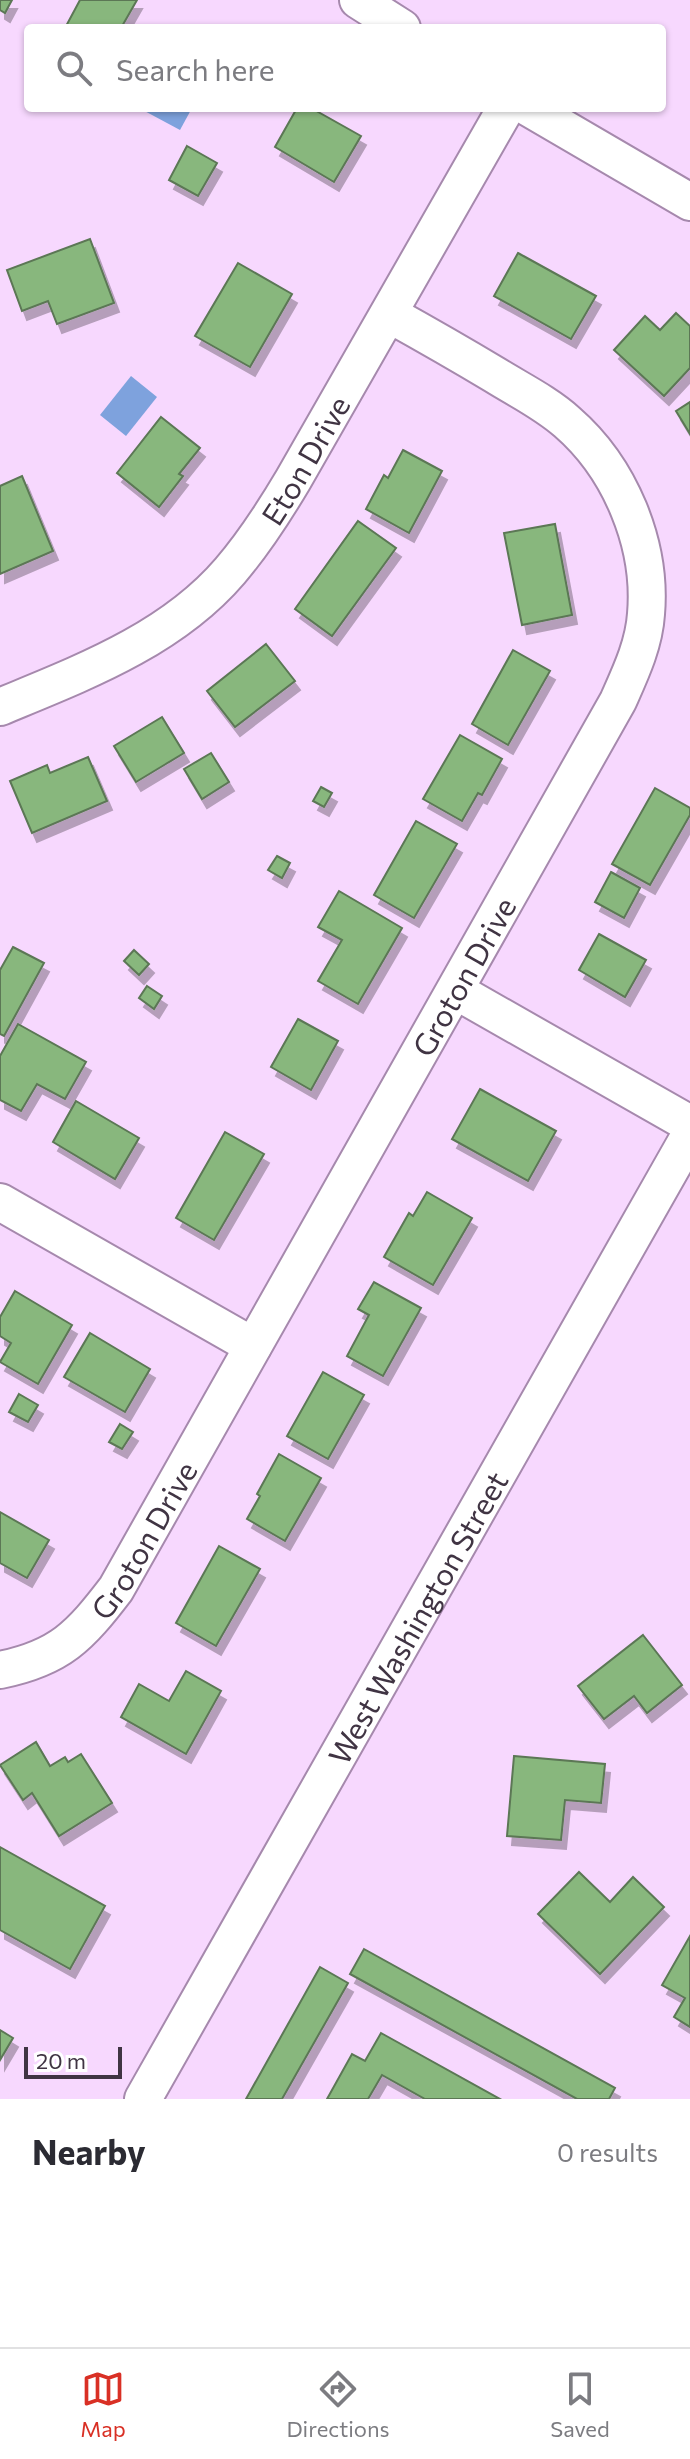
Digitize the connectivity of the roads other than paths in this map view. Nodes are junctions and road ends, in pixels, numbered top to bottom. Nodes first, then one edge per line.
1 (358, 0) edge
2 (396, 24) edge
3 (504, 112) edge
4 (536, 112) edge
5 (690, 202) edge
6 (389, 314) junction
7 (0, 707) edge
8 (456, 991) junction
9 (690, 1124) edge
10 (690, 1135) edge
11 (0, 1202) edge
12 (253, 1346) junction
13 (10, 1668) edge
14 (143, 2099) edge

1 - 2 street
3 - 6 street, Eton Drive
4 - 5 street
6 - 7 street, Eton Drive
6 - 8 street, Groton Drive
8 - 9 street
8 - 12 street, Groton Drive
10 - 14 street, West Washington Street
11 - 12 street
12 - 13 street, Groton Drive

